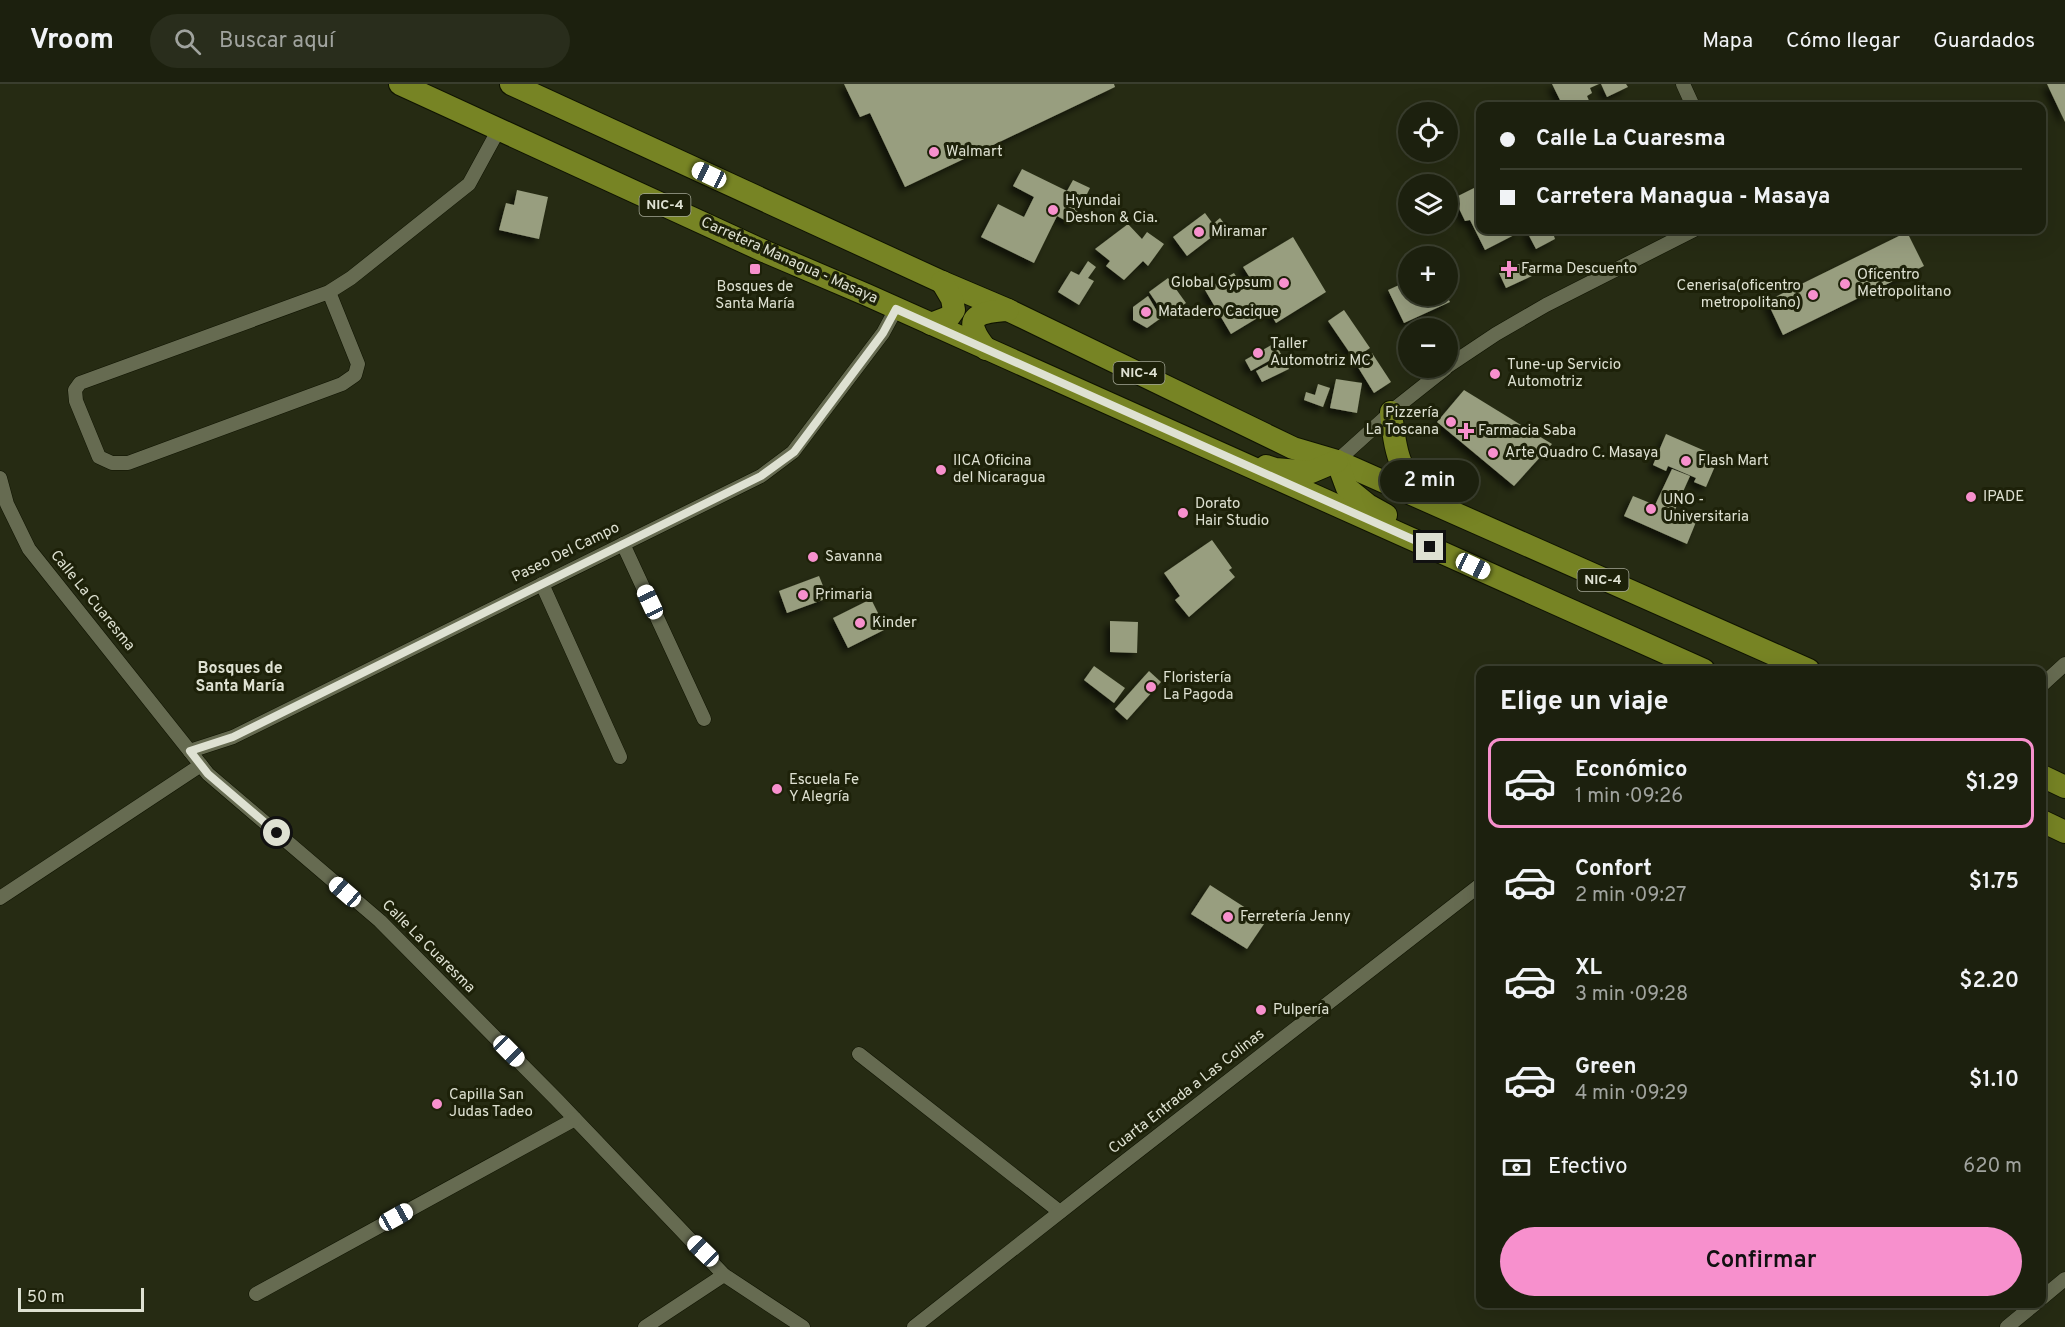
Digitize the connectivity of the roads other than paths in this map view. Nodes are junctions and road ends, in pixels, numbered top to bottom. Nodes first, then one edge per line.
1 (400, 84) edge
2 (511, 84) edge
3 (1683, 84) edge
4 (1692, 102) edge
5 (499, 129) junction
6 (1686, 234) edge
7 (942, 282) junction
8 (329, 292) junction
9 (896, 309) junction
10 (1008, 310) junction
11 (932, 324) junction
12 (986, 349) junction
13 (1458, 360) edge
14 (1433, 378) edge
15 (1391, 412) junction
16 (1206, 448) junction
17 (1337, 461) junction
18 (0, 478) edge
19 (1442, 509) junction
20 (623, 544) junction
21 (1452, 557) junction
22 (542, 584) junction
23 (2065, 664) edge
24 (1695, 666) edge
25 (1800, 666) edge
26 (2046, 681) edge
27 (704, 719) dead end
28 (190, 751) junction
29 (620, 757) dead end
30 (201, 765) junction
31 (2046, 778) edge
32 (2065, 787) edge
33 (2046, 823) edge
34 (2065, 832) edge
35 (1476, 888) edge
36 (0, 898) edge
37 (859, 1054) dead end
38 (575, 1119) junction
39 (1060, 1212) junction
40 (724, 1275) junction
41 (2065, 1279) edge
42 (256, 1294) dead end
43 (2046, 1295) edge
44 (2030, 1308) edge
45 (645, 1327) edge
46 (803, 1327) edge
47 (915, 1327) edge
48 (2007, 1327) edge

1 - 5 highway, Carretera Managua - Masaya / NIC-4
2 - 7 highway, NIC-4
3 - 4 street
5 - 8 street
5 - 9 highway, Carretera Managua - Masaya / NIC-4
6 - 13 street
7 - 10 highway, NIC-4
7 - 11 highway
8 - 8 street
9 - 11 highway, Carretera Managua - Masaya / NIC-4
9 - 20 street, Paseo Del Campo
10 - 12 highway
10 - 17 highway, NIC-4
11 - 12 highway, Carretera Managua - Masaya / NIC-4
12 - 16 highway, Carretera Managua - Masaya / NIC-4
14 - 15 street
15 - 17 street
15 - 19 highway
16 - 17 highway
16 - 21 highway, Carretera Managua - Masaya / NIC-4
17 - 19 highway, NIC-4
17 - 21 highway
18 - 28 street, Calle La Cuaresma
19 - 25 highway, NIC-4
20 - 22 street, Paseo Del Campo
20 - 27 street
21 - 24 highway, Carretera Managua - Masaya / NIC-4
22 - 28 street, Paseo Del Campo
22 - 29 street
23 - 26 street
28 - 30 street, Calle La Cuaresma
30 - 36 street
30 - 38 street, Calle La Cuaresma
31 - 32 highway
33 - 34 highway
35 - 39 street, Cuarta Entrada a Las Colinas
37 - 39 street
38 - 40 street, Calle La Cuaresma
38 - 42 street
39 - 47 street, Cuarta Entrada a Las Colinas
40 - 45 street
40 - 46 street, Calle La Cuaresma
41 - 43 street
44 - 48 street

